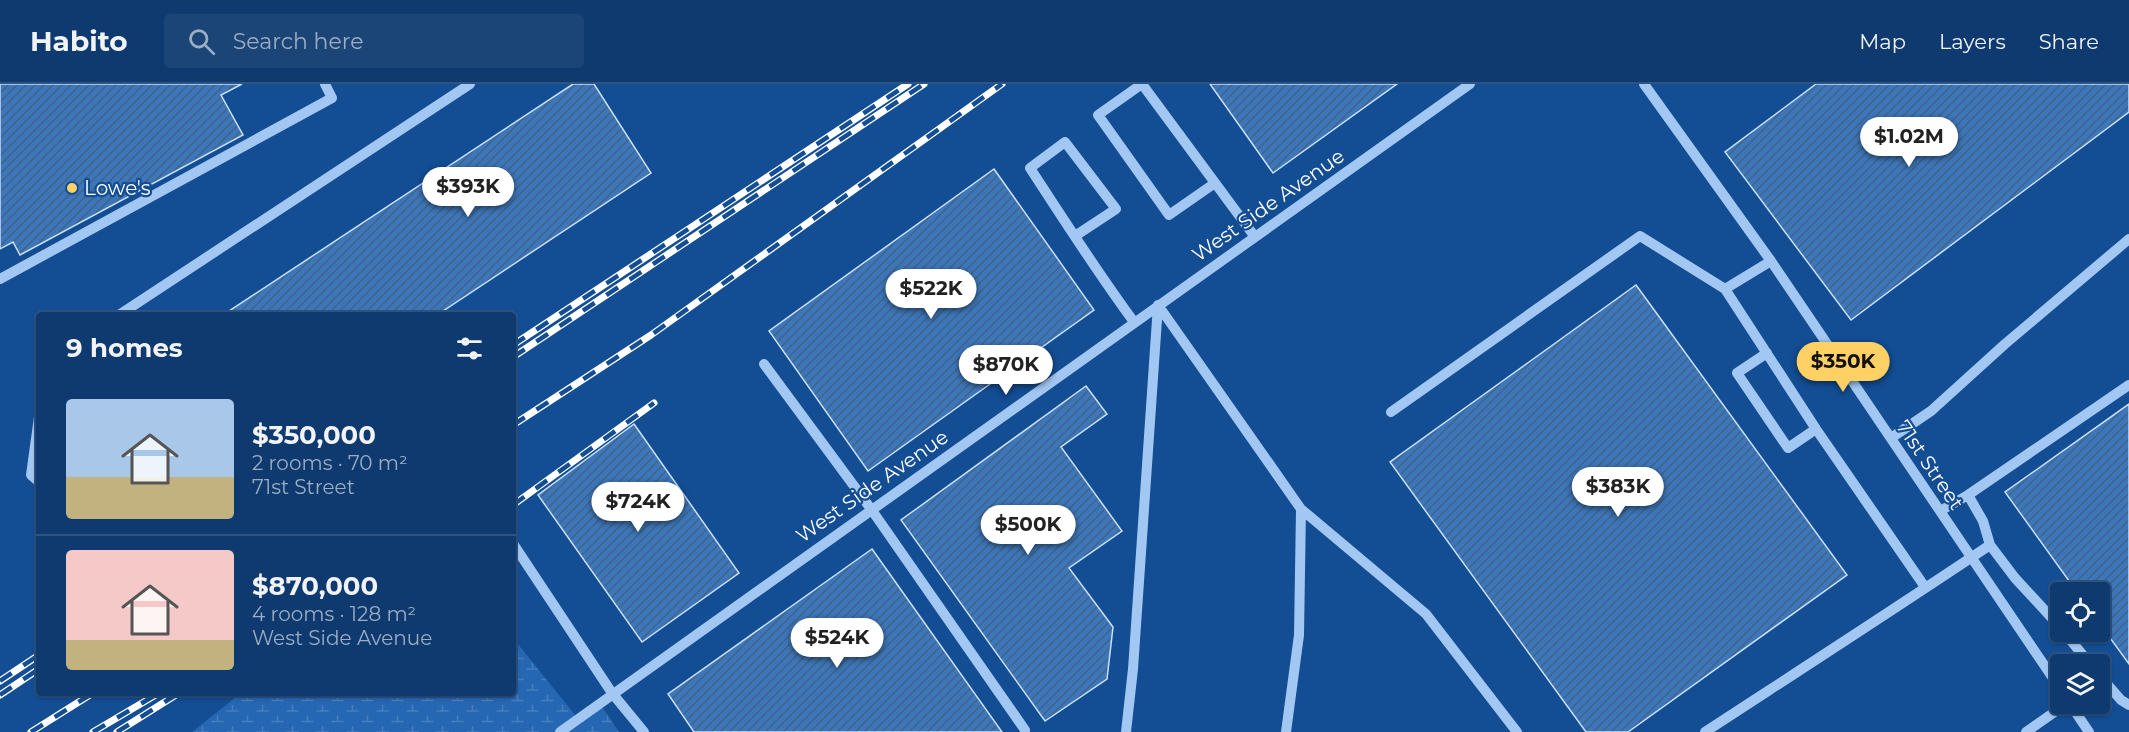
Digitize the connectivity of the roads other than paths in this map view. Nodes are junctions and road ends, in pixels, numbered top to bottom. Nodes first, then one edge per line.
1 (325, 84) edge
2 (470, 84) edge
3 (1470, 84) edge
4 (1644, 84) edge
5 (1215, 183) junction
6 (1075, 236) junction
7 (1255, 237) junction
8 (2129, 239) edge
9 (1771, 261) junction
10 (0, 279) edge
11 (1725, 289) junction
12 (1158, 305) junction
13 (124, 312) edge
14 (1134, 322) junction
15 (1767, 353) junction
16 (764, 364) dead end
17 (2129, 385) edge
18 (1391, 412) dead end
19 (1816, 429) junction
20 (36, 436) edge
21 (1891, 438) junction
22 (36, 480) edge
23 (1968, 495) junction
24 (871, 509) junction
25 (1301, 509) junction
26 (1940, 511) junction
27 (1990, 545) junction
28 (516, 548) edge
29 (1972, 559) junction
30 (1925, 587) junction
31 (2050, 616) edge
32 (2072, 642) edge
33 (2082, 654) edge
34 (2050, 674) edge
35 (2110, 687) edge
36 (612, 693) junction
37 (2129, 705) edge
38 (2053, 714) edge
39 (2076, 714) edge
40 (1025, 730) dead end
41 (560, 732) edge
42 (644, 732) edge
43 (1126, 732) edge
44 (1286, 732) edge
45 (1517, 732) edge
46 (1706, 732) edge
47 (2026, 732) edge
48 (2089, 732) edge

1 - 10 street
2 - 13 street
3 - 7 street, West Side Avenue
4 - 9 street, 71st Street
5 - 5 street
5 - 7 street
6 - 6 street
6 - 14 street
7 - 12 street, West Side Avenue
8 - 21 street
9 - 11 street
9 - 21 street, 71st Street
11 - 15 street
11 - 18 street
12 - 14 street, West Side Avenue
12 - 25 street
12 - 43 street
14 - 24 street, West Side Avenue
15 - 19 street
15 - 19 street
16 - 24 street
17 - 23 street
19 - 30 street
20 - 22 street
21 - 26 street, 71st Street
23 - 26 street
23 - 27 street
24 - 36 street, West Side Avenue
24 - 40 street
25 - 44 street
25 - 45 street
26 - 29 street, 71st Street
27 - 29 street
27 - 31 street
28 - 36 street
29 - 30 street
29 - 34 street, 71st Street
30 - 46 street
32 - 33 street
35 - 37 street
36 - 41 street, West Side Avenue
36 - 42 street
38 - 47 street
39 - 48 street

